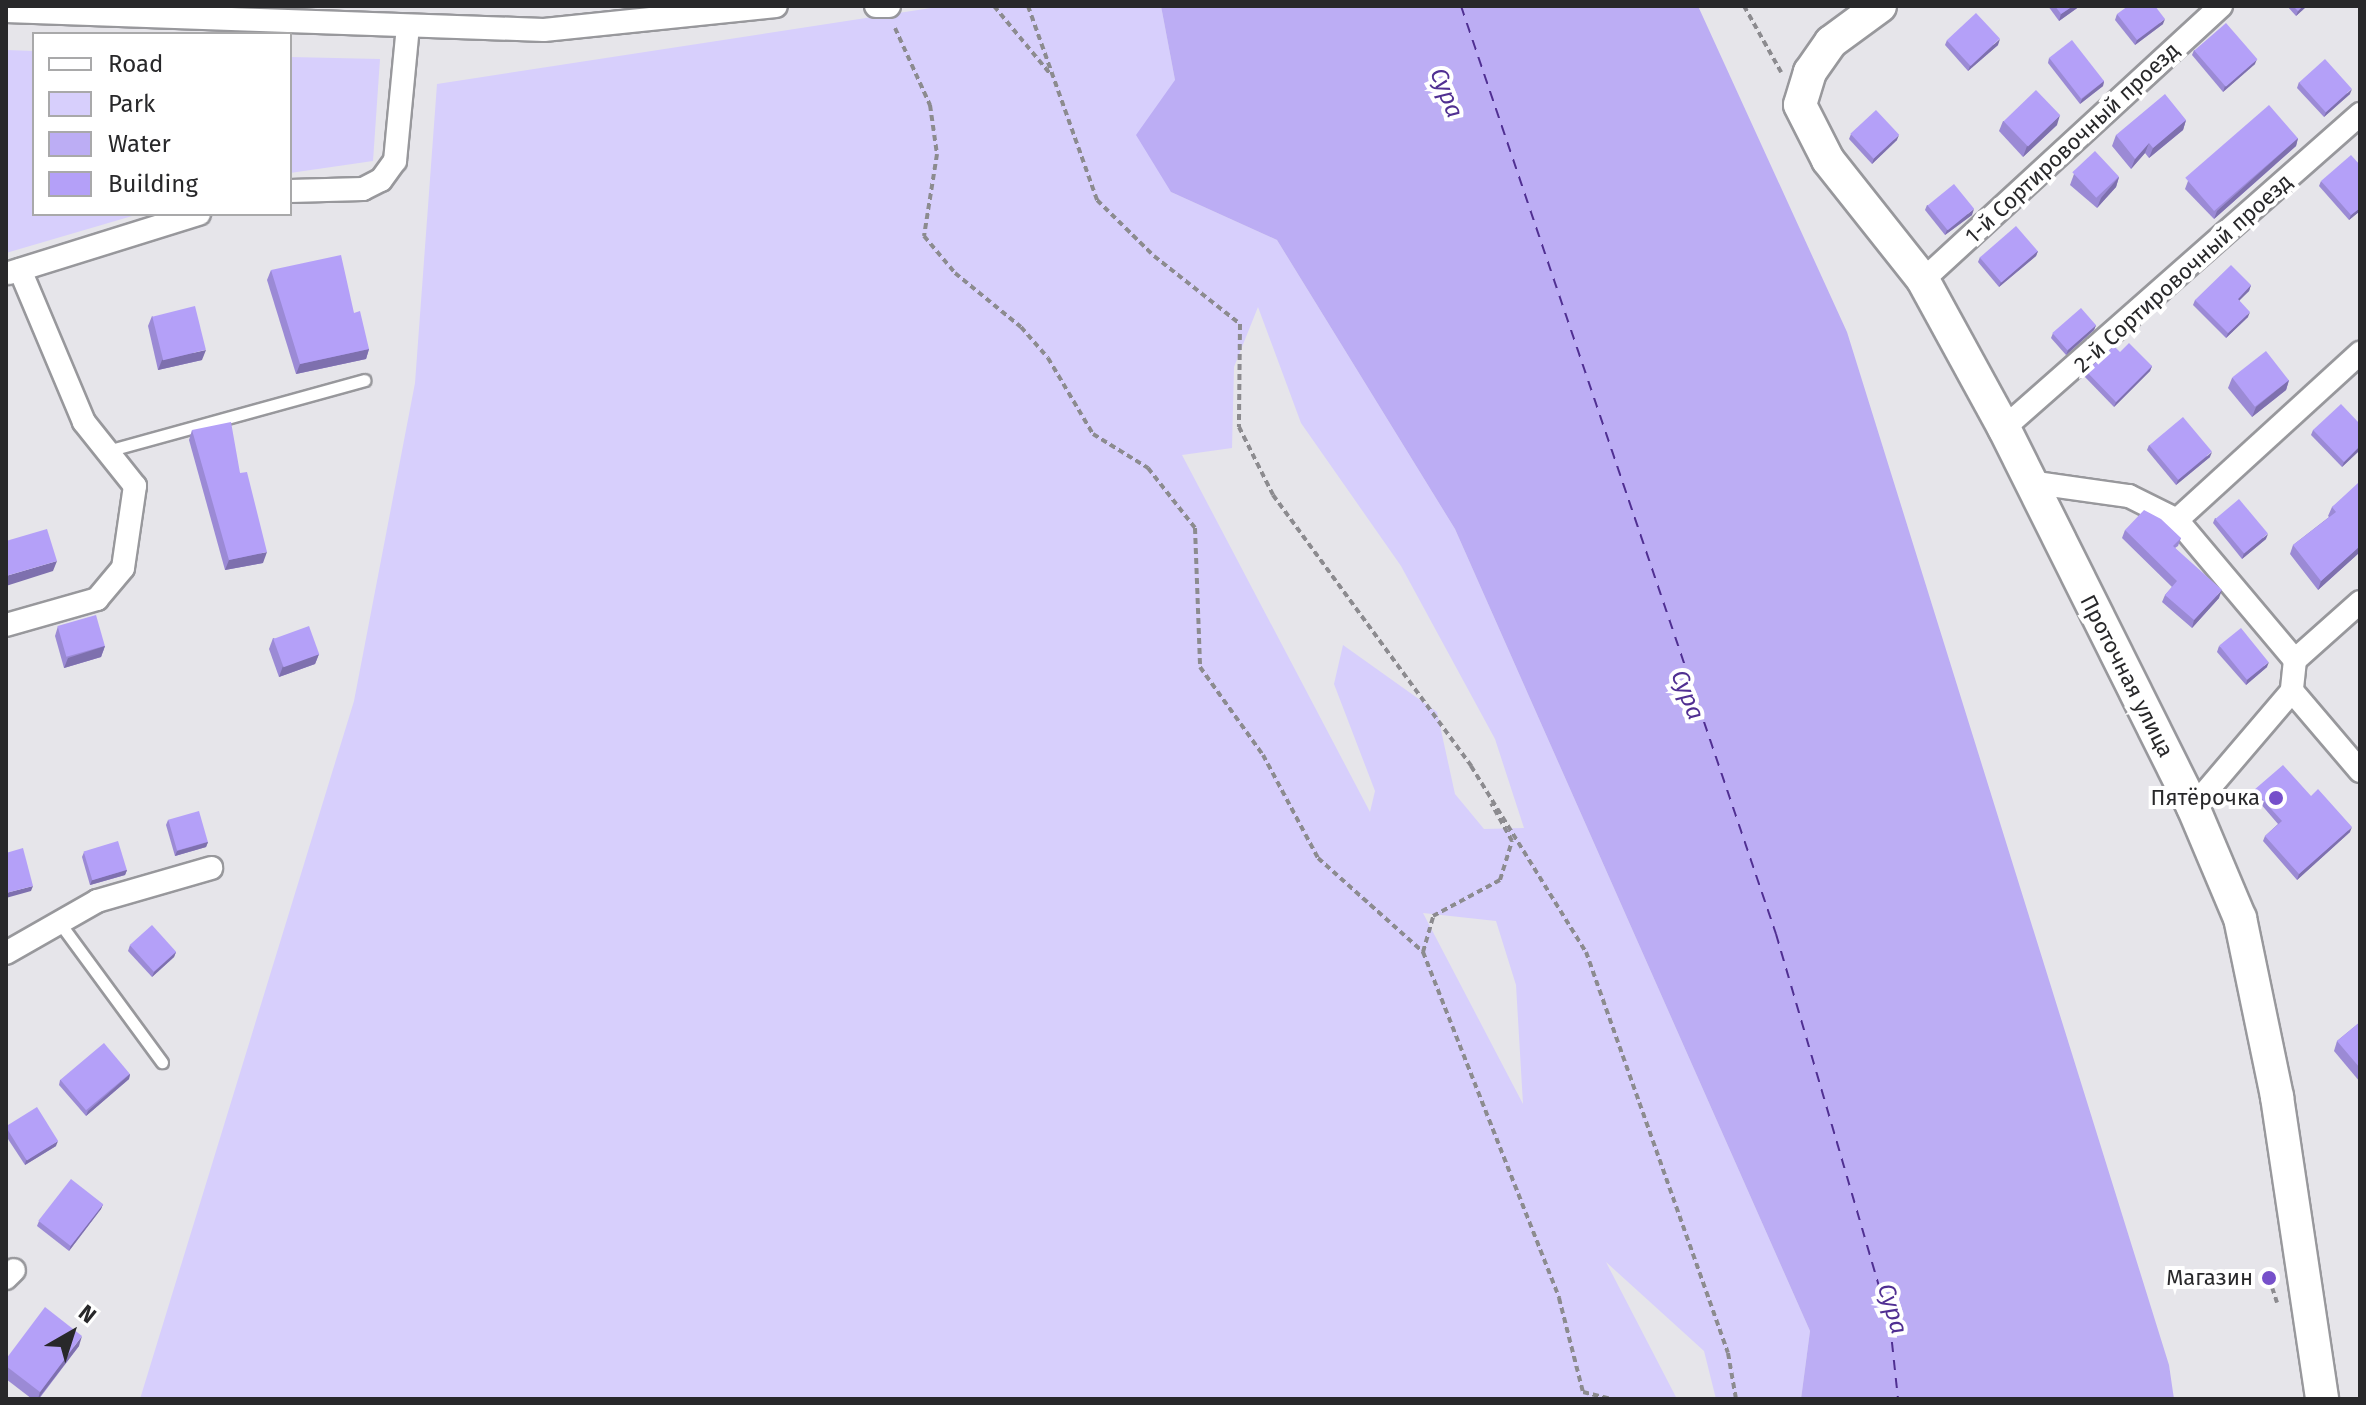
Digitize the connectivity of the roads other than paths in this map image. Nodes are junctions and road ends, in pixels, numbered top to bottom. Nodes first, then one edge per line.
1 (776, 6) edge
2 (1880, 6) edge
3 (2221, 6) edge
4 (6, 11) edge
5 (408, 27) junction
6 (2360, 114) edge
7 (292, 191) edge
8 (193, 216) edge
9 (13, 272) edge
10 (1923, 280) junction
11 (2360, 353) edge
12 (364, 380) dead end
13 (2004, 428) junction
14 (107, 451) junction
15 (2029, 482) junction
16 (2177, 520) junction
17 (2360, 602) edge
18 (6, 625) edge
19 (2295, 660) junction
20 (2292, 691) junction
21 (2360, 771) edge
22 (2193, 807) junction
23 (211, 868) dead end
24 (59, 922) junction
25 (6, 953) edge
26 (162, 1062) dead end
27 (2322, 1399) edge

1 - 5 street
2 - 10 main road, Проточная улица
3 - 10 street, 1-й Сортировочный проезд
4 - 5 street
5 - 7 street
6 - 13 street, 2-й Сортировочный проезд
8 - 9 street
9 - 14 street
10 - 13 main road, Проточная улица
11 - 16 street
12 - 14 lane
13 - 15 main road, Проточная улица
14 - 18 street
15 - 16 street
15 - 22 main road, Проточная улица
16 - 19 street
17 - 19 street
19 - 20 street
20 - 21 street
20 - 22 street
22 - 27 main road, Проточная улица
23 - 24 street
24 - 25 street
24 - 26 lane

